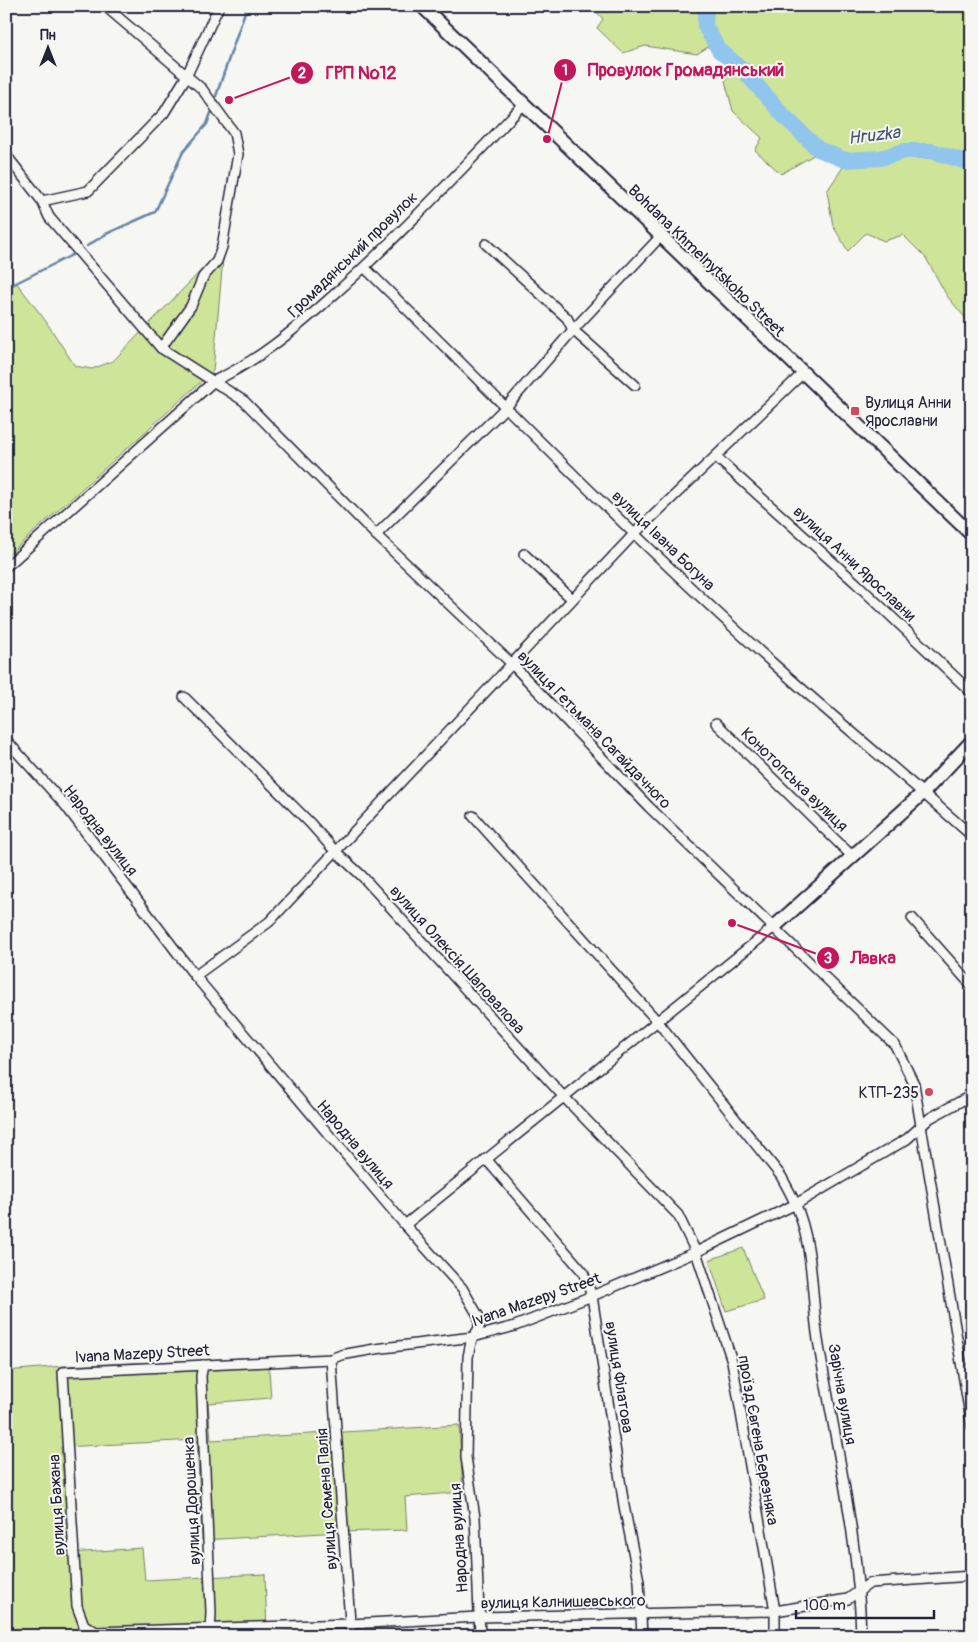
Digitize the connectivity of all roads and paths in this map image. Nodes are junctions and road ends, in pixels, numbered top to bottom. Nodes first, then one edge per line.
1 (105, 6) edge
2 (219, 6) edge
3 (422, 6) edge
4 (186, 77) junction
5 (524, 104) junction
6 (6, 154) edge
7 (42, 201) junction
8 (660, 237) junction
9 (486, 244) dead end
10 (364, 268) junction
11 (573, 330) junction
12 (161, 348) junction
13 (802, 374) junction
14 (214, 381) junction
15 (635, 385) dead end
16 (506, 407) junction
17 (716, 457) junction
18 (634, 534) junction
19 (376, 535) junction
20 (972, 535) edge
21 (524, 554) dead end
22 (6, 567) edge
23 (572, 598) junction
24 (511, 663) junction
25 (972, 693) edge
26 (184, 697) dead end
27 (716, 723) dead end
28 (6, 740) edge
29 (972, 741) edge
30 (924, 792) junction
31 (473, 816) dead end
32 (972, 836) edge
33 (334, 850) junction
34 (853, 857) junction
35 (912, 918) dead end
36 (774, 927) junction
37 (195, 976) junction
38 (972, 986) edge
39 (658, 1022) junction
40 (972, 1095) edge
41 (563, 1096) junction
42 (920, 1128) junction
43 (486, 1159) junction
44 (796, 1204) junction
45 (405, 1225) junction
46 (696, 1252) junction
47 (592, 1296) junction
48 (473, 1337) junction
49 (331, 1359) junction
50 (203, 1365) junction
51 (63, 1372) joint
52 (972, 1427) edge
53 (972, 1576) edge
54 (860, 1590) junction
55 (775, 1611) junction
56 (642, 1615) junction
57 (478, 1618) junction
58 (350, 1624) junction
59 (84, 1625) junction
60 (209, 1632) edge
61 (84, 1636) edge
62 (351, 1636) edge
63 (480, 1636) edge
64 (642, 1636) edge
65 (775, 1636) edge
66 (861, 1636) edge

1 - 4 street
2 - 4 street
3 - 5 street, Bohdana Khmelnytskoho Street
4 - 7 street
4 - 12 street
5 - 8 street, Bohdana Khmelnytskoho Street
5 - 10 street, Громадянський провулок
6 - 7 street, вулиця Гетьмана Сагайдачного
7 - 12 street, вулиця Гетьмана Сагайдачного
8 - 11 street
8 - 13 street, Bohdana Khmelnytskoho Street
9 - 11 street
10 - 14 street, Громадянський провулок
10 - 16 street, вулиця Івана Богуна
11 - 15 street
11 - 16 street
12 - 14 street, вулиця Гетьмана Сагайдачного
13 - 17 street
13 - 20 street, Bohdana Khmelnytskoho Street
14 - 19 street, вулиця Гетьмана Сагайдачного
14 - 22 street, Громадянський провулок
16 - 18 street, вулиця Івана Богуна
16 - 19 street
17 - 18 street
17 - 25 street, вулиця Анни Ярославни
18 - 23 street
18 - 30 street, вулиця Івана Богуна
19 - 24 street, вулиця Гетьмана Сагайдачного
21 - 23 street
23 - 24 street
24 - 33 street
24 - 36 street, вулиця Гетьмана Сагайдачного
26 - 33 street, вулиця Олексія Шаповалова
27 - 34 street, Конотопська вулиця
28 - 37 street, Народна вулиця
29 - 30 street
30 - 32 street, вулиця Івана Богуна
30 - 34 street
31 - 39 street
33 - 37 street
33 - 41 street, вулиця Олексія Шаповалова
34 - 36 street
35 - 38 street
36 - 39 street
36 - 42 street, вулиця Гетьмана Сагайдачного
37 - 45 street, Народна вулиця
39 - 41 street
39 - 44 street
40 - 42 street, Ivana Mazepy Street
41 - 43 street
41 - 46 street, вулиця Олексія Шаповалова
42 - 44 street, Ivana Mazepy Street
42 - 52 street, вулиця Гетьмана Сагайдачного
43 - 45 street
43 - 47 street, вулиця Філатова
44 - 46 street, Ivana Mazepy Street
44 - 54 street, Зарічна вулиця
45 - 48 street, Народна вулиця
46 - 47 street, Ivana Mazepy Street
46 - 55 street, проїзд Євгена Березняка
47 - 48 street, Ivana Mazepy Street
47 - 56 street, вулиця Філатова
48 - 49 street, Ivana Mazepy Street
48 - 57 street, Народна вулиця
49 - 50 street, Ivana Mazepy Street
49 - 58 street, вулиця Семена Палія
50 - 51 street, Ivana Mazepy Street
50 - 60 street, вулиця Дорошенка
51 - 59 street, вулиця Бажана
53 - 54 street, вулиця Калнишевського
54 - 55 street, вулиця Калнишевського
54 - 66 street, Зарічна вулиця
55 - 56 street, вулиця Калнишевського
55 - 65 street, проїзд Євгена Березняка
56 - 57 street, вулиця Калнишевського
56 - 64 street, вулиця Філатова
57 - 58 street, вулиця Калнишевського
57 - 63 street, Народна вулиця
58 - 60 street, вулиця Калнишевського
58 - 62 street, вулиця Семена Палія
59 - 60 street, вулиця Калнишевського
59 - 61 street, вулиця Бажана

